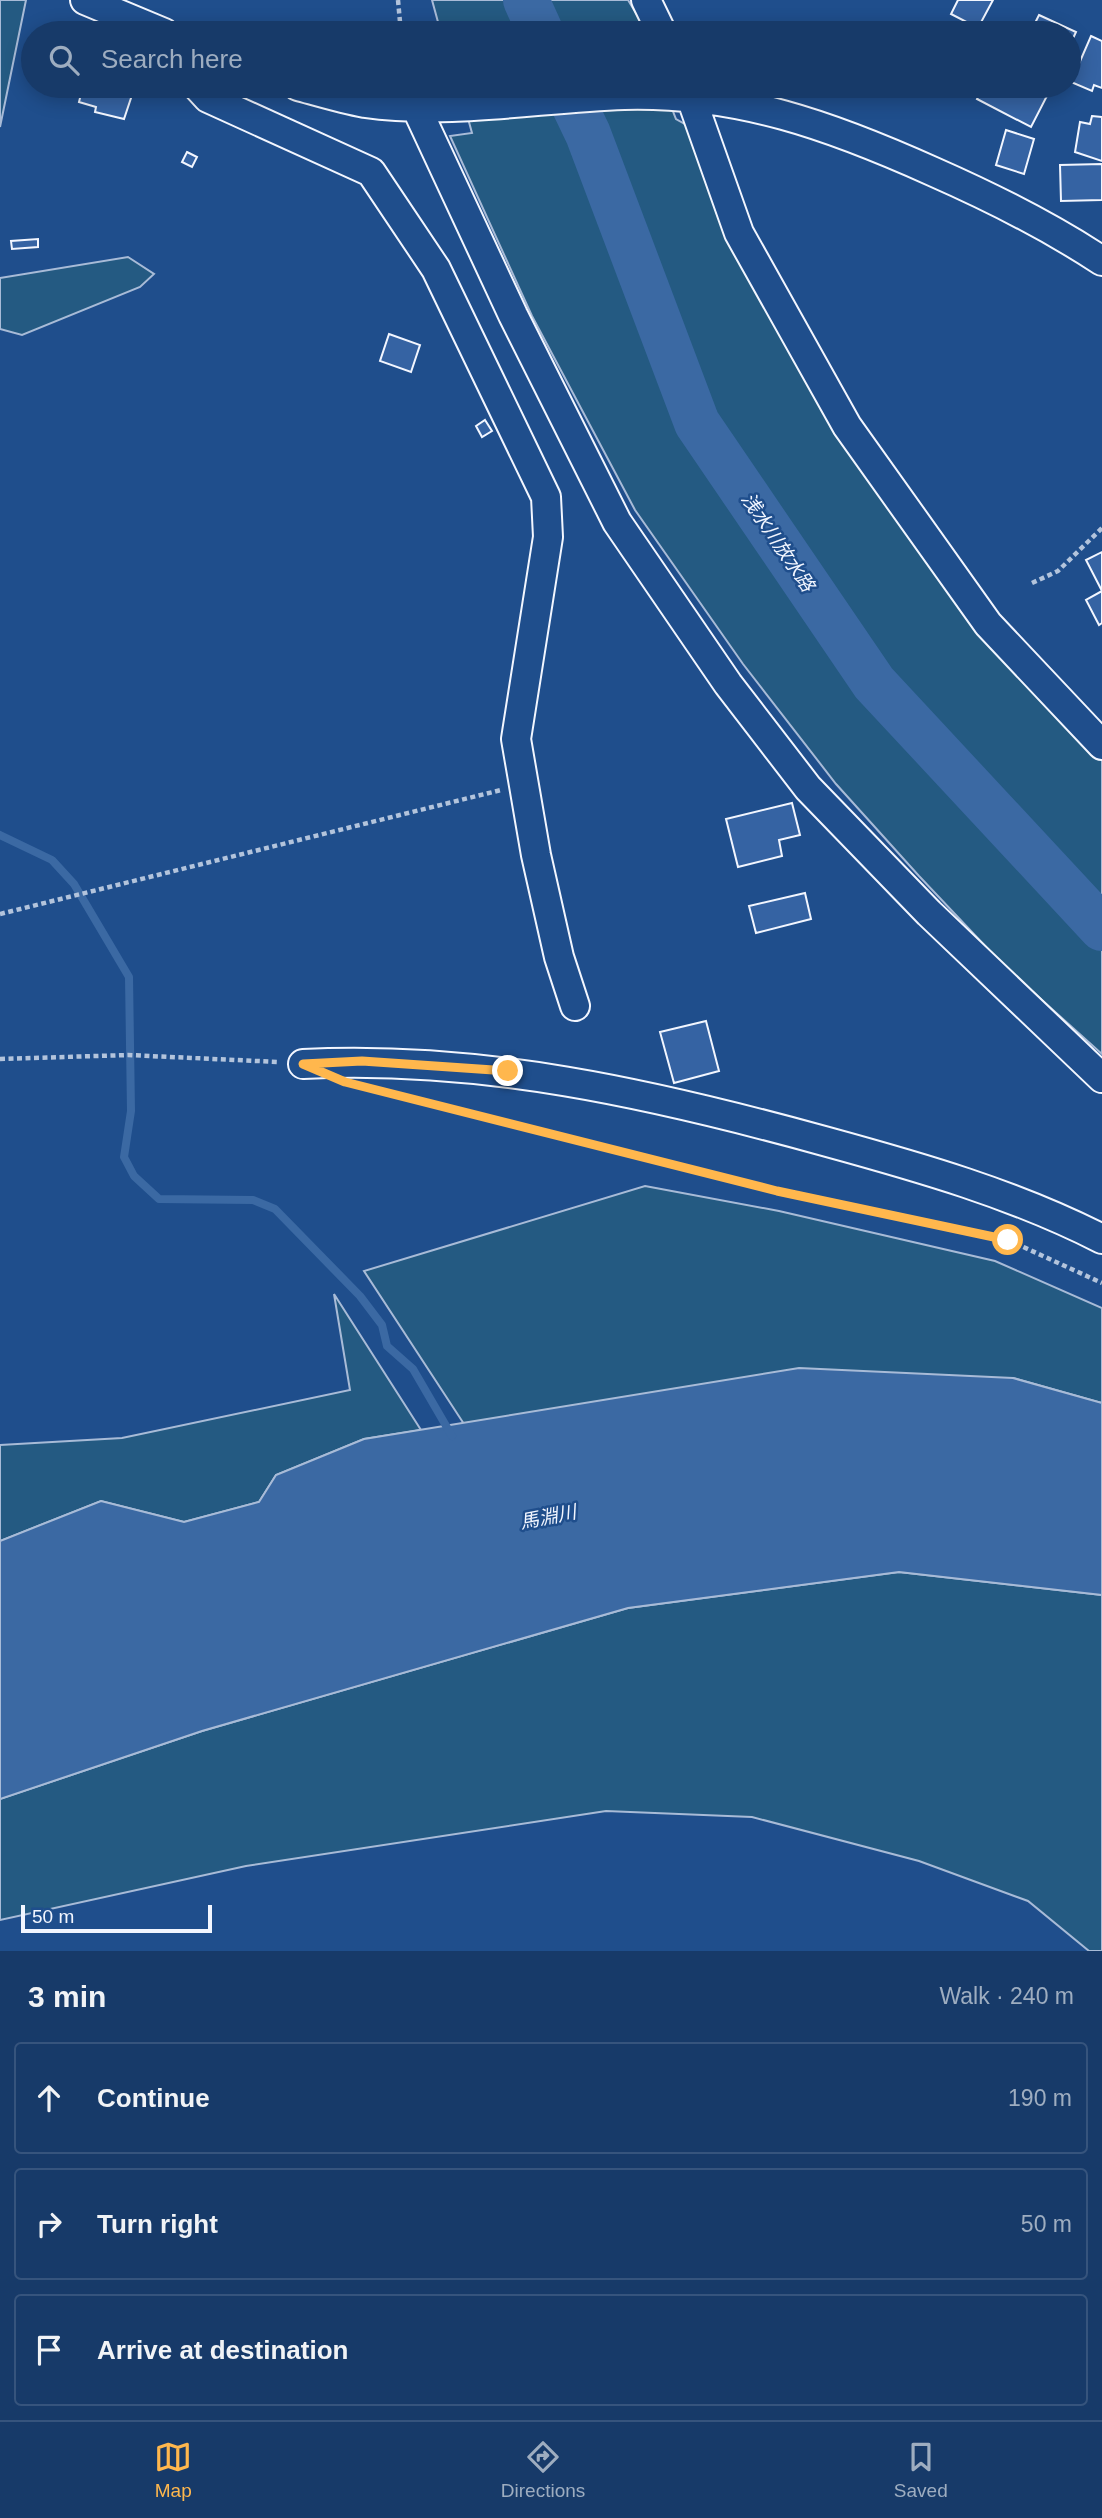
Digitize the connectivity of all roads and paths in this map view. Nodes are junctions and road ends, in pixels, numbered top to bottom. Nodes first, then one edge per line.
1 (85, 0) edge
2 (398, 0) edge
3 (646, 0) edge
4 (120, 7) edge
5 (144, 21) edge
6 (400, 21) edge
7 (656, 21) edge
8 (208, 98) edge
9 (345, 98) edge
10 (578, 98) edge
11 (687, 98) edge
12 (711, 98) edge
13 (416, 107) junction
14 (1102, 261) edge
15 (1102, 528) edge
16 (1032, 583) dead end
17 (1102, 745) edge
18 (522, 785) junction
19 (0, 914) edge
20 (575, 1006) dead end
21 (0, 1059) edge
22 (303, 1064) joint
23 (1102, 1078) edge
24 (384, 1091) dead end
25 (1102, 1239) edge
26 (1102, 1283) edge

1 - 4 street
2 - 6 path
3 - 7 street
4 - 5 street
8 - 18 street
9 - 13 street
10 - 13 street
11 - 17 street
12 - 14 street
13 - 23 street
15 - 16 path
18 - 19 path
18 - 20 street
21 - 22 path
22 - 25 street
24 - 26 path

